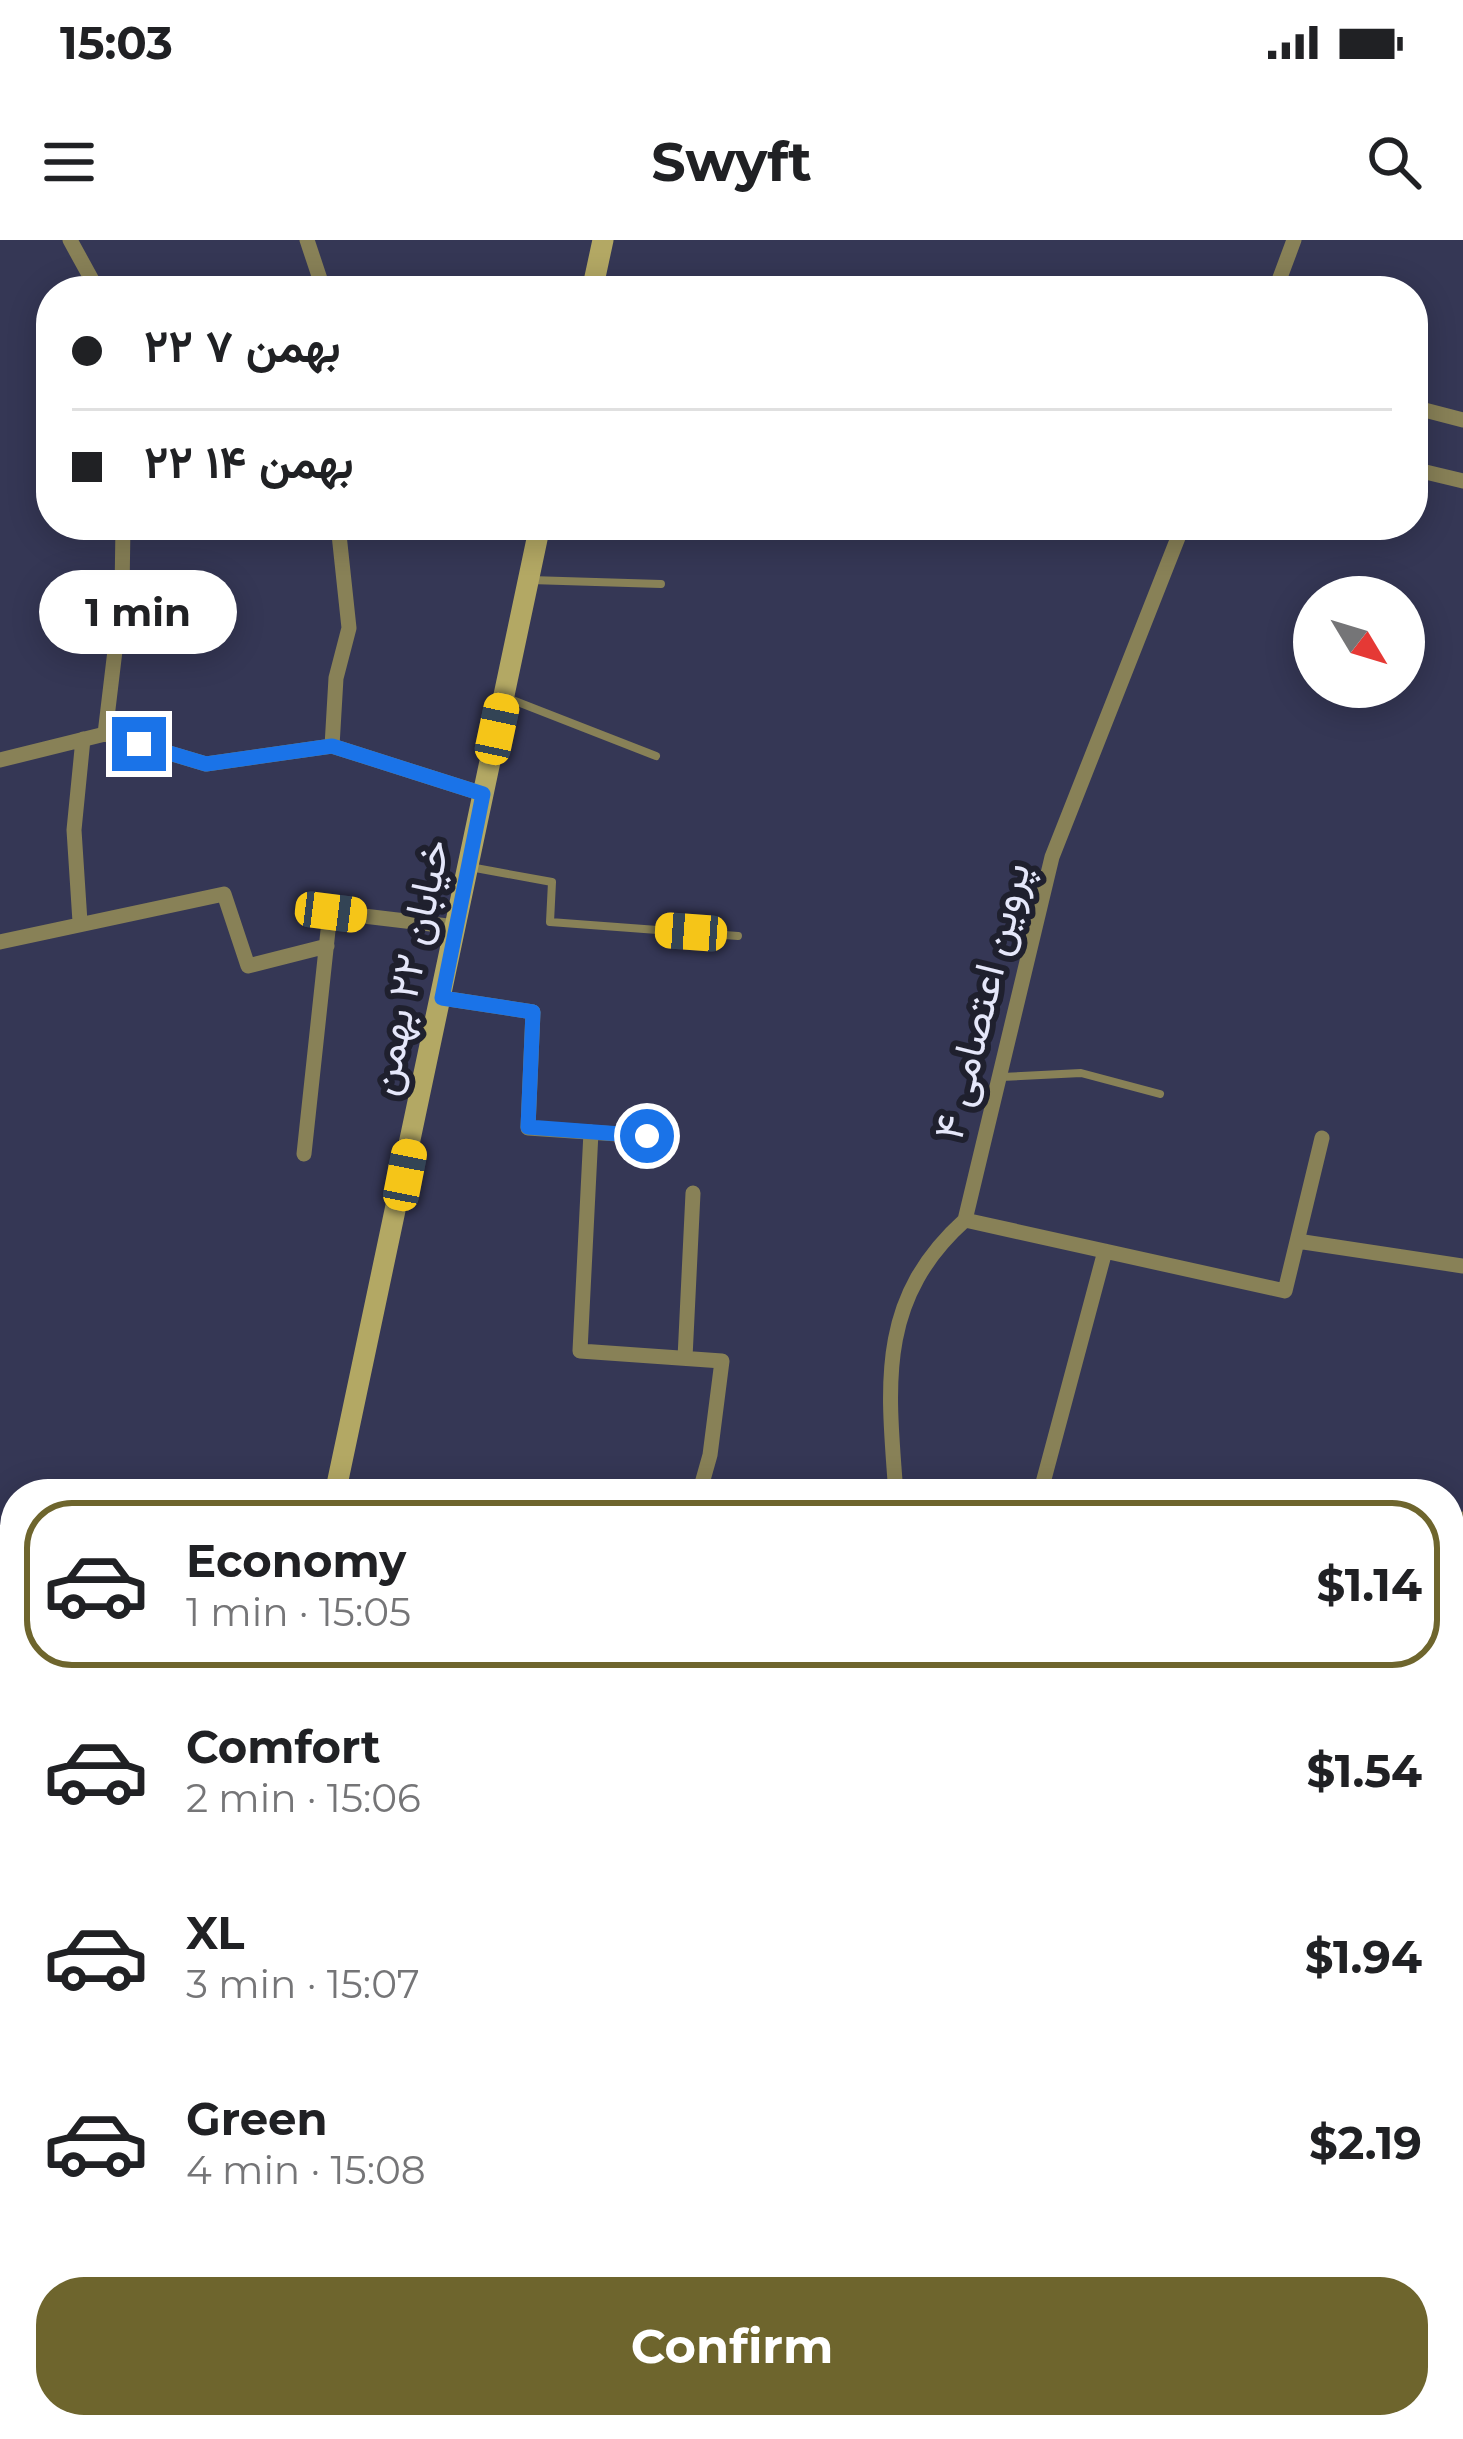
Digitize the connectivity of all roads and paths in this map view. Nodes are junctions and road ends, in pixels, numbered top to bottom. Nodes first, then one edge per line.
1 (70, 240) edge
2 (307, 240) edge
3 (603, 240) edge
4 (1291, 241) edge
5 (90, 276) edge
6 (319, 276) edge
7 (595, 276) edge
8 (1280, 276) edge
9 (1428, 411) edge
10 (1463, 419) edge
11 (1428, 473) edge
12 (1463, 481) edge
13 (123, 540) edge
14 (340, 540) edge
15 (537, 540) edge
16 (1177, 540) edge
17 (528, 580) junction
18 (661, 584) dead end
19 (504, 696) junction
20 (105, 734) junction
21 (83, 739) junction
22 (332, 746) junction
23 (656, 756) dead end
24 (0, 760) edge
25 (483, 794) junction
26 (469, 867) junction
27 (80, 922) junction
28 (456, 926) junction
29 (738, 936) dead end
30 (0, 941) edge
31 (327, 946) junction
32 (442, 998) junction
33 (1000, 1077) junction
34 (1160, 1094) dead end
35 (591, 1132) junction
36 (647, 1136) dead end
37 (1322, 1138) dead end
38 (304, 1154) dead end
39 (693, 1193) dead end
40 (965, 1220) junction
41 (1297, 1241) junction
42 (1105, 1251) junction
43 (1463, 1266) edge
44 (685, 1358) junction
45 (338, 1479) edge
46 (703, 1479) edge
47 (895, 1479) edge
48 (1044, 1479) edge

1 - 5 street
2 - 6 street
3 - 7 main road
4 - 8 street
9 - 10 street
11 - 12 street
13 - 20 street
14 - 22 street
15 - 17 main road, خیابان ۲۲ بهمن
16 - 33 street, پروین اعتصامی ۴
17 - 18 lane
17 - 19 main road, خیابان ۲۲ بهمن
19 - 23 lane
19 - 25 main road, خیابان ۲۲ بهمن
20 - 21 street
20 - 22 street
21 - 24 street
21 - 27 street
22 - 25 street
25 - 26 main road, خیابان ۲۲ بهمن
26 - 28 main road, خیابان ۲۲ بهمن
26 - 29 lane
27 - 30 street
27 - 31 street
28 - 31 street
28 - 32 main road, خیابان ۲۲ بهمن
31 - 38 street
32 - 35 street
32 - 45 main road, خیابان ۲۲ بهمن
33 - 34 lane
33 - 40 street, پروین اعتصامی ۴
35 - 36 street
35 - 44 street
37 - 41 street
39 - 44 street
40 - 42 street
40 - 47 street, پروین اعتصامی ۴
41 - 42 street
41 - 43 street
42 - 48 street
44 - 46 street

